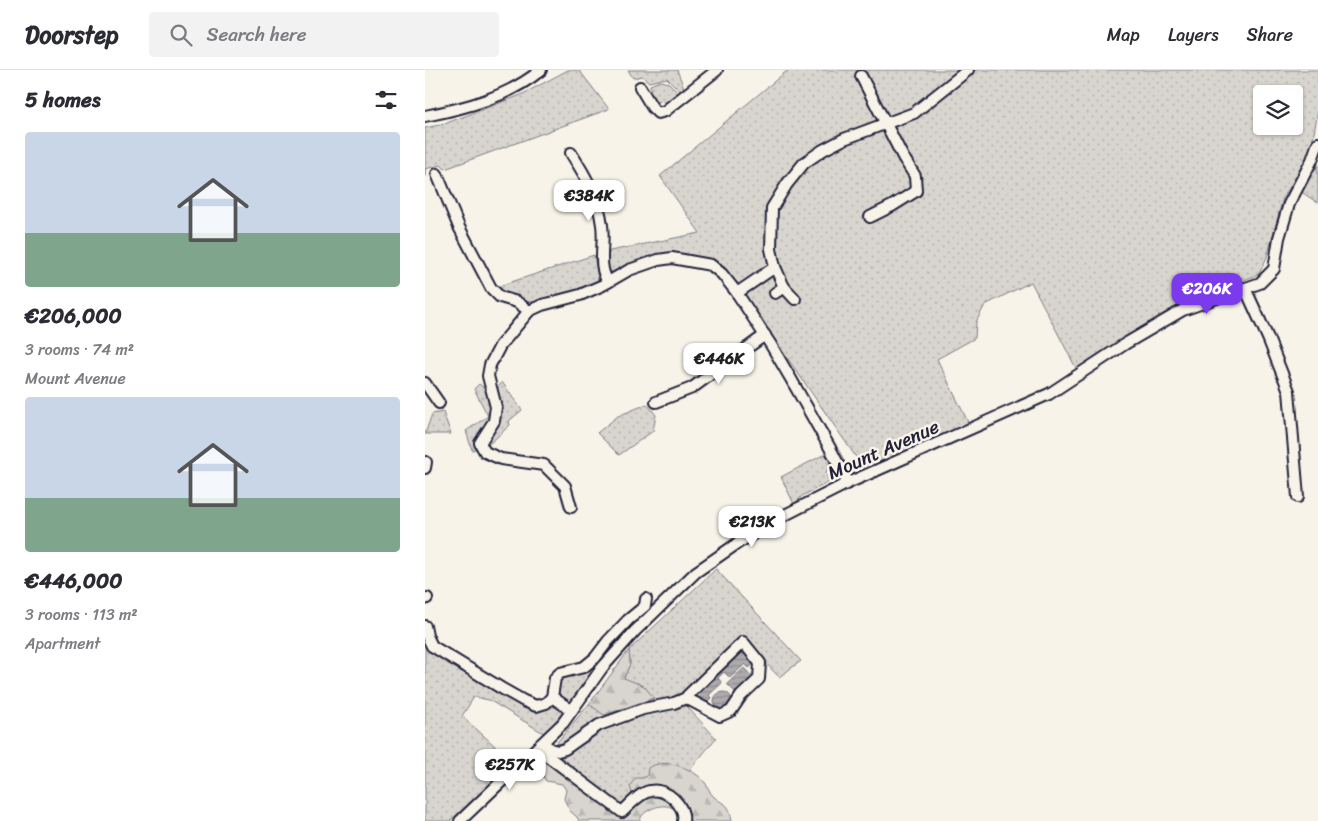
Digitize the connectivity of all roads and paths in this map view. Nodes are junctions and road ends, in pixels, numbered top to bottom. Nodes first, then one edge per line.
1 (541, 70) edge
2 (717, 70) edge
3 (968, 70) edge
4 (861, 76) dead end
5 (639, 87) dead end
6 (425, 116) edge
7 (886, 124) junction
8 (1318, 143) edge
9 (571, 153) dead end
10 (437, 174) dead end
11 (870, 217) dead end
12 (775, 267) junction
13 (608, 282) junction
14 (1245, 288) junction
15 (737, 293) junction
16 (795, 299) dead end
17 (529, 311) junction
18 (765, 335) junction
19 (425, 383) edge
20 (656, 402) dead end
21 (439, 403) dead end
22 (848, 483) junction
23 (1298, 497) dead end
24 (571, 508) dead end
25 (646, 598) dead end
26 (425, 626) edge
27 (553, 697) junction
28 (686, 698) junction
29 (571, 710) junction
30 (540, 746) junction
31 (459, 821) edge
32 (683, 821) edge

1 - 6 street
2 - 5 street
3 - 7 street
4 - 7 street
7 - 11 street
7 - 12 street
8 - 14 street, Mount Avenue
9 - 13 street
10 - 17 street
12 - 15 street
12 - 16 street
13 - 15 street
13 - 17 street
14 - 22 street, Mount Avenue
14 - 23 street
15 - 18 street
17 - 24 street
18 - 20 street
18 - 22 street
19 - 21 street
22 - 29 street, Mount Avenue
25 - 27 street
26 - 27 street
27 - 29 street
28 - 28 street
28 - 30 street
29 - 30 street, Mount Avenue
30 - 31 street, Mount Avenue
30 - 32 street

